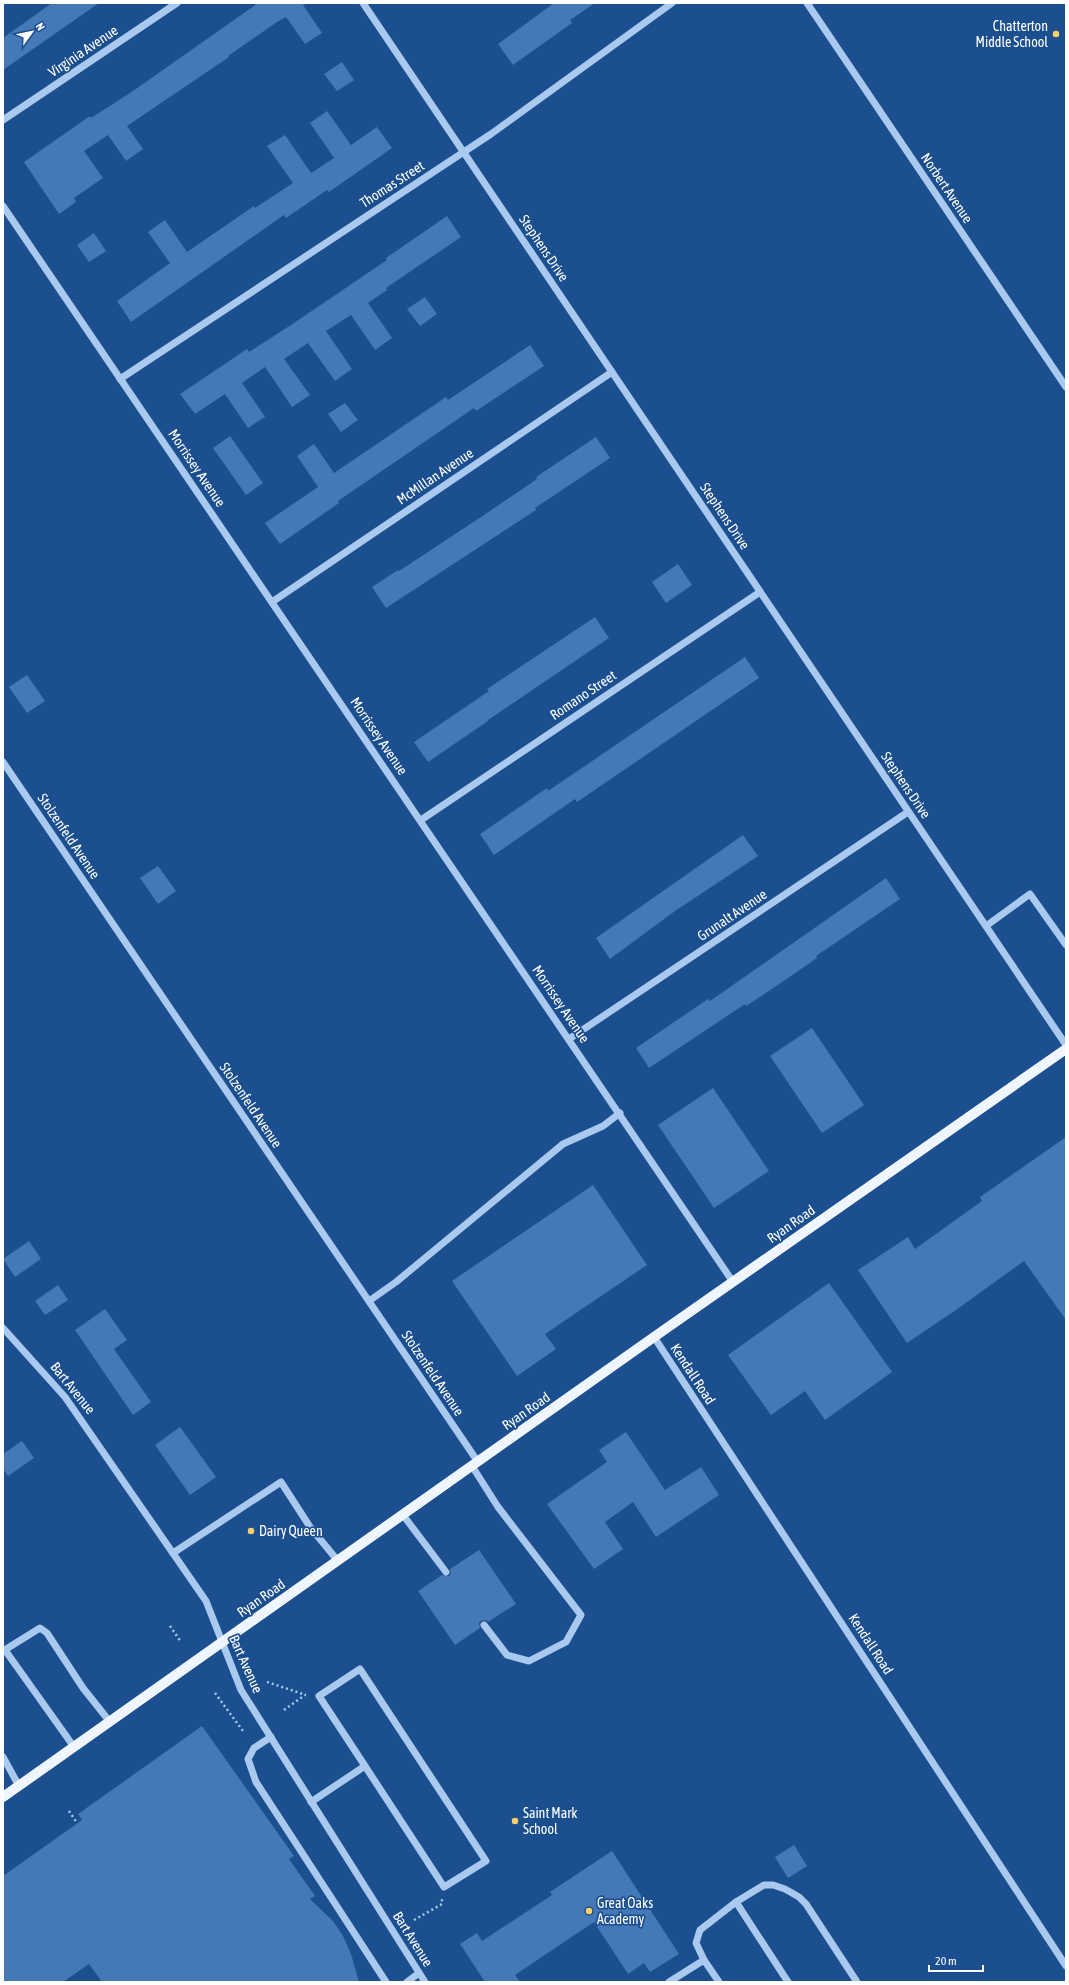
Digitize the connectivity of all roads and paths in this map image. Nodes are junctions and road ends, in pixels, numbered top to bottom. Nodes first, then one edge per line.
1 (177, 3) edge
2 (362, 3) edge
3 (672, 3) edge
4 (807, 3) edge
5 (3, 120) edge
6 (464, 153) junction
7 (3, 206) edge
8 (612, 372) junction
9 (120, 379) junction
10 (1066, 387) edge
11 (760, 592) junction
12 (272, 602) junction
13 (3, 762) edge
14 (908, 812) junction
15 (421, 820) junction
16 (986, 926) junction
17 (1066, 945) edge
18 (569, 1039) junction
19 (1066, 1045) edge
20 (1066, 1049) edge
21 (620, 1113) junction
22 (734, 1282) junction
23 (369, 1301) junction
24 (3, 1328) edge
25 (654, 1337) junction
26 (475, 1464) junction
27 (403, 1515) junction
28 (173, 1553) junction
29 (338, 1561) junction
30 (446, 1572) dead end
31 (484, 1625) dead end
32 (170, 1626) dead end
33 (181, 1642) dead end
34 (222, 1642) junction
35 (4, 1651) edge
36 (267, 1682) dead end
37 (215, 1693) dead end
38 (305, 1694) junction
39 (319, 1696) junction
40 (284, 1710) dead end
41 (110, 1722) junction
42 (243, 1731) dead end
43 (271, 1737) junction
44 (74, 1747) junction
45 (3, 1757) edge
46 (365, 1766) junction
47 (19, 1786) junction
48 (3, 1797) edge
49 (311, 1802) junction
50 (69, 1811) dead end
51 (77, 1823) dead end
52 (444, 1887) junction
53 (736, 1902) junction
54 (414, 1920) dead end
55 (704, 1960) junction
56 (1066, 1966) edge
57 (419, 1973) junction
58 (386, 1982) edge
59 (407, 1982) edge
60 (425, 1982) edge
61 (669, 1982) edge
62 (719, 1982) edge
63 (788, 1982) edge
64 (857, 1982) edge

1 - 5 street, Virginia Avenue
2 - 6 street, Stephens Drive
3 - 6 street, Thomas Street
4 - 10 street, Norbert Avenue
6 - 8 street, Stephens Drive
6 - 9 street, Thomas Street
7 - 9 street, Morrissey Avenue
8 - 11 street, Stephens Drive
8 - 12 street, McMillan Avenue
9 - 12 street, Morrissey Avenue
11 - 14 street, Stephens Drive
11 - 15 street, Romano Street
12 - 15 street, Morrissey Avenue
13 - 23 street, Stolzenfeld Avenue
14 - 16 street, Stephens Drive
14 - 18 street, Grunalt Avenue
15 - 18 street, Morrissey Avenue
16 - 17 street
16 - 19 street, Stephens Drive
18 - 21 street, Morrissey Avenue
20 - 22 main road, Ryan Road
21 - 22 street, Morrissey Avenue
21 - 23 street
22 - 25 main road, Ryan Road
23 - 26 street, Stolzenfeld Avenue
24 - 28 street, Bart Avenue
25 - 26 main road, Ryan Road
25 - 56 street, Kendall Road
26 - 27 main road, Ryan Road
26 - 31 street, Stolzenfeld Avenue
27 - 29 main road, Ryan Road
27 - 30 street
28 - 29 street
28 - 34 street, Bart Avenue
29 - 34 main road, Ryan Road
32 - 33 path
34 - 41 main road, Ryan Road
34 - 43 street, Bart Avenue
35 - 41 street
35 - 44 street
36 - 38 path
37 - 42 path
38 - 39 path
38 - 40 path
39 - 46 street
39 - 52 street
41 - 44 main road, Ryan Road
43 - 49 street, Bart Avenue
43 - 58 street
44 - 47 main road, Ryan Road
45 - 47 street
46 - 49 street
46 - 52 street
47 - 48 main road, Ryan Road
49 - 57 street, Bart Avenue
50 - 51 path
52 - 54 path
53 - 55 street
53 - 63 street
53 - 64 street
55 - 61 street
55 - 62 street
57 - 59 street
57 - 60 street, Bart Avenue

